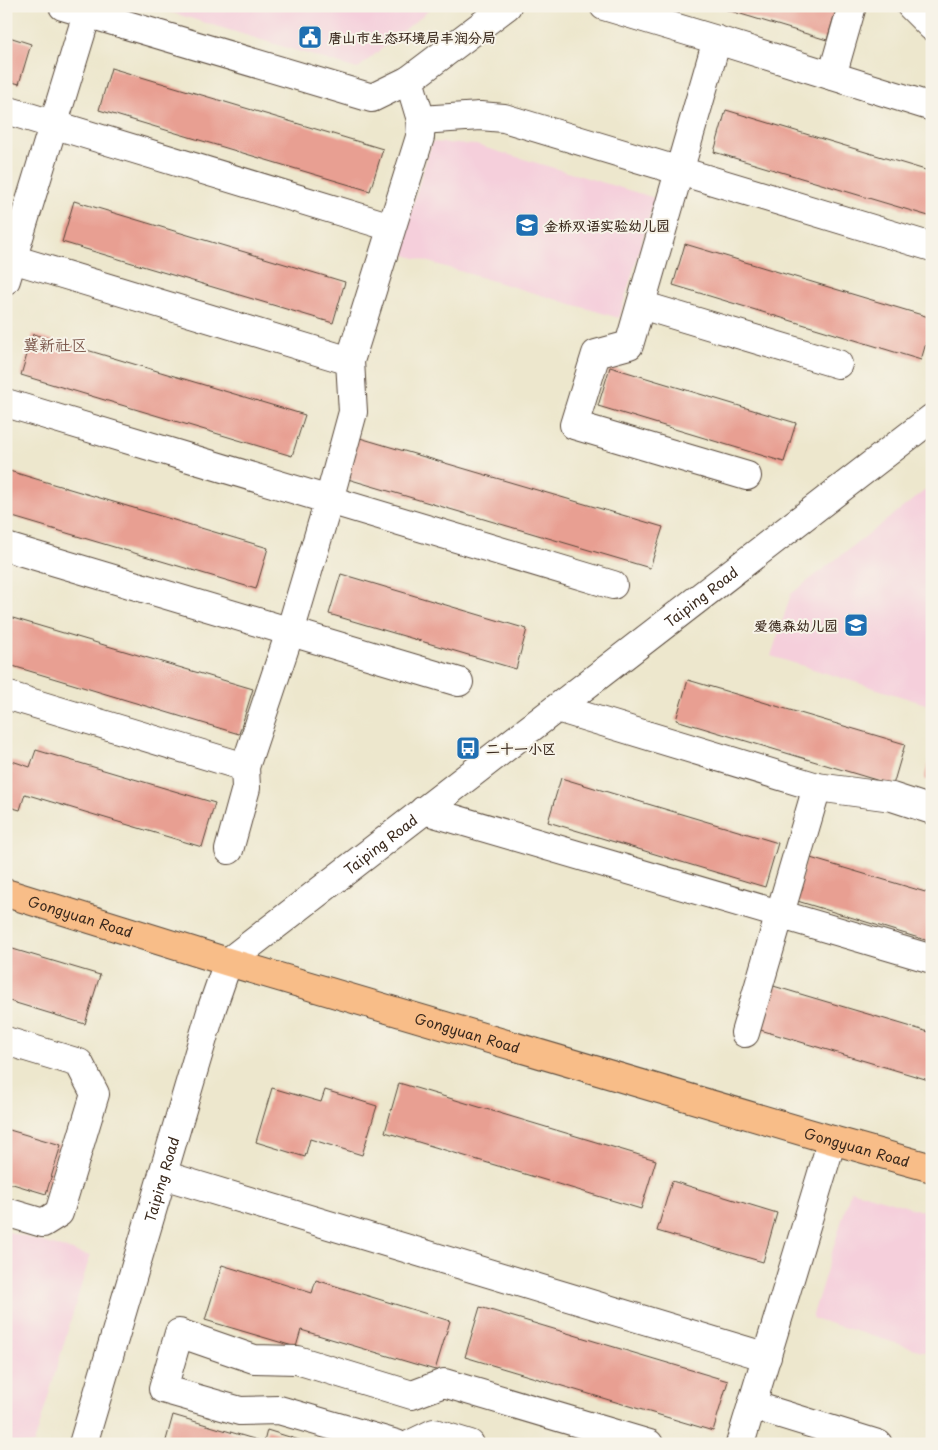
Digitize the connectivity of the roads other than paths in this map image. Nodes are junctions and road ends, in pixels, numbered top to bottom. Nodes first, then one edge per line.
1 (507, 6) edge
2 (604, 6) edge
3 (852, 6) edge
4 (911, 6) edge
5 (75, 10) edge
6 (932, 26) edge
7 (717, 40) junction
8 (832, 76) junction
9 (408, 80) junction
10 (932, 107) edge
11 (6, 110) edge
12 (421, 120) junction
13 (54, 124) junction
14 (679, 171) junction
15 (391, 227) junction
16 (932, 246) edge
17 (8, 265) edge
18 (641, 305) junction
19 (350, 361) junction
20 (838, 364) dead end
21 (6, 403) edge
22 (932, 418) edge
23 (747, 476) dead end
24 (329, 500) junction
25 (6, 547) edge
26 (613, 585) dead end
27 (290, 632) junction
28 (459, 682) dead end
29 (6, 695) edge
30 (557, 708) junction
31 (245, 767) junction
32 (817, 787) junction
33 (424, 810) junction
34 (932, 810) edge
35 (229, 850) dead end
36 (6, 893) edge
37 (780, 914) junction
38 (932, 959) edge
39 (228, 962) junction
40 (745, 1033) dead end
41 (6, 1041) edge
42 (832, 1140) junction
43 (932, 1168) edge
44 (163, 1175) junction
45 (6, 1212) edge
46 (767, 1356) junction
47 (412, 1395) junction
48 (752, 1405) junction
49 (422, 1438) edge
50 (83, 1444) edge
51 (396, 1444) edge
52 (470, 1444) edge
53 (649, 1444) edge
54 (740, 1444) edge
55 (878, 1444) edge

1 - 9 street
2 - 7 street
3 - 8 street
4 - 6 street
5 - 9 street
5 - 13 street
7 - 8 street
7 - 14 street
8 - 10 street
9 - 12 street
11 - 13 street
12 - 14 street
12 - 15 street
13 - 15 street
13 - 17 street
14 - 16 street
14 - 18 street
15 - 19 street
17 - 19 street
18 - 20 street
18 - 23 street
19 - 24 street
21 - 24 street
22 - 30 street, Taiping Road
24 - 26 street
24 - 27 street
25 - 27 street
27 - 28 street
27 - 31 street
29 - 31 street
30 - 32 street
30 - 33 street, Taiping Road
31 - 35 street
32 - 34 street
32 - 37 street
33 - 37 street
33 - 39 street, Taiping Road
36 - 39 main road, Gongyuan Road
37 - 38 street
37 - 40 street
39 - 42 main road, Gongyuan Road
39 - 44 street, Taiping Road
41 - 45 street
42 - 43 main road, Gongyuan Road
42 - 46 street
44 - 46 street
44 - 50 street, Taiping Road
46 - 48 street
47 - 49 street
47 - 51 street
47 - 53 street
48 - 54 street
48 - 55 street
49 - 52 street

